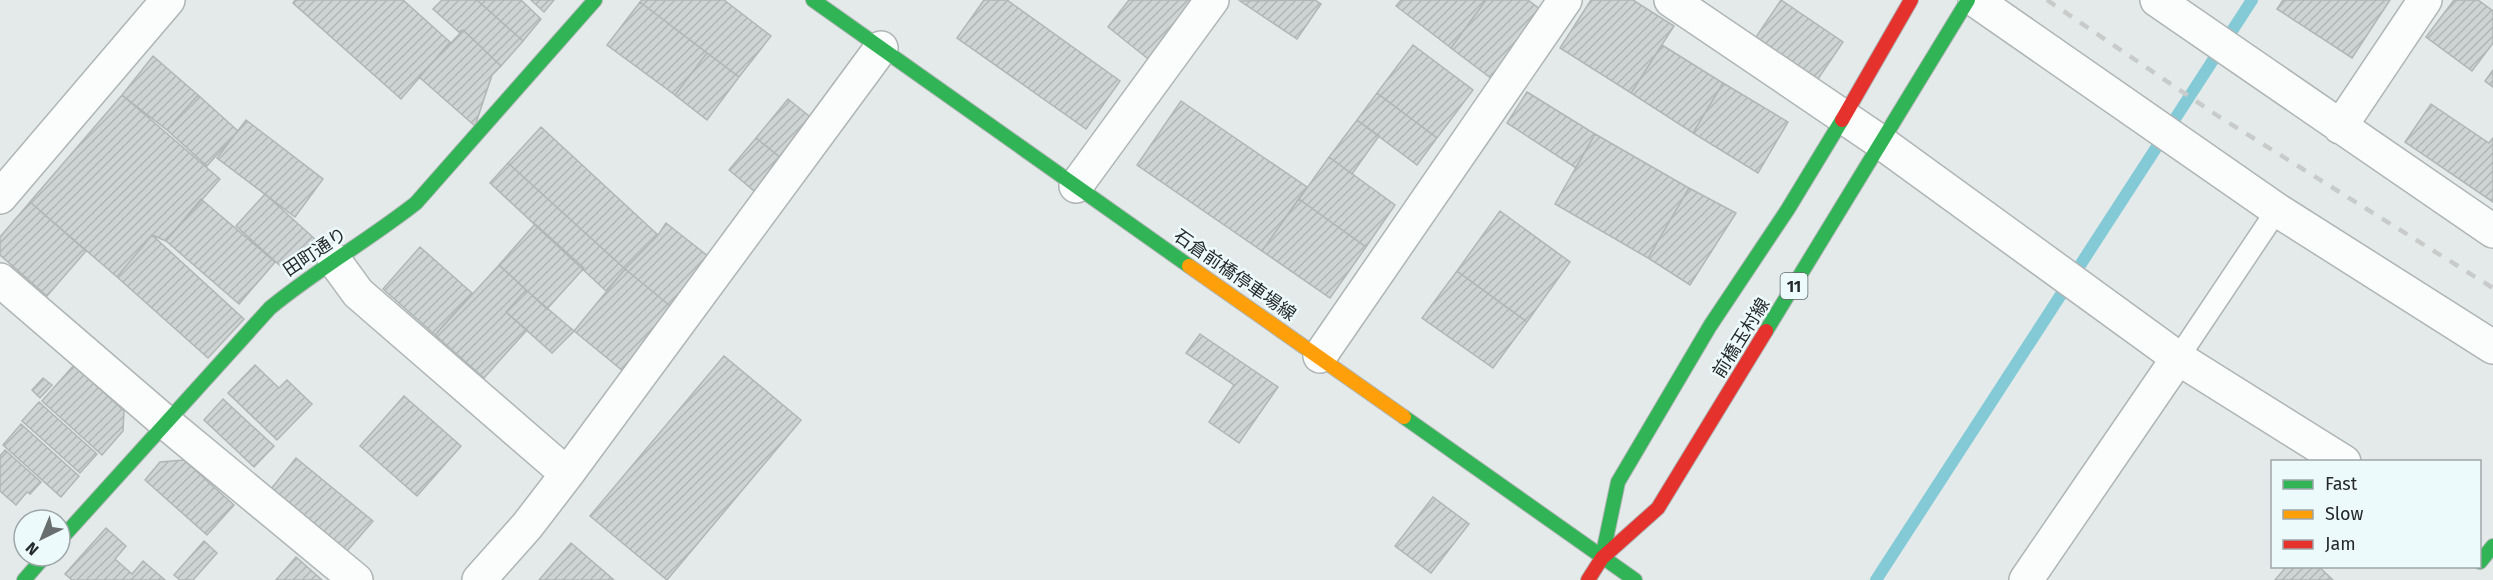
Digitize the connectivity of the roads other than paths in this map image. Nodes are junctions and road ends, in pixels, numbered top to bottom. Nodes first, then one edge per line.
1 (168, 0) edge
2 (595, 0) edge
3 (813, 0) edge
4 (1212, 0) edge
5 (1565, 0) edge
6 (1671, 0) edge
7 (1911, 0) edge
8 (1968, 0) edge
9 (1975, 0) edge
10 (2157, 0) edge
11 (2425, 0) edge
12 (881, 48) junction
13 (1843, 118) junction
14 (2340, 128) junction
15 (1882, 143) junction
16 (1076, 186) junction
17 (0, 197) edge
18 (2277, 210) junction
19 (2493, 231) edge
20 (334, 260) junction
21 (0, 280) edge
22 (2493, 347) edge
23 (1320, 356) junction
24 (2178, 358) junction
25 (165, 422) junction
26 (2341, 460) edge
27 (567, 474) junction
28 (72, 527) edge
29 (1602, 558) junction
30 (34, 568) edge
31 (24, 580) edge
32 (356, 580) edge
33 (479, 580) edge
34 (1588, 580) edge
35 (1635, 580) edge
36 (2026, 580) edge

1 - 17 street
2 - 20 main road, 田町通り
3 - 12 main road, 石倉前橋停車場線
4 - 16 street
5 - 23 street
6 - 13 street
7 - 13 main road, 前橋玉村線 / 11
8 - 15 main road, 前橋玉村線 / 11
9 - 18 street
10 - 14 street
11 - 14 street
12 - 16 main road, 石倉前橋停車場線
12 - 27 street
13 - 15 street
13 - 29 main road, 前橋玉村線 / 11
14 - 19 street
15 - 24 street
15 - 29 main road, 前橋玉村線 / 11
16 - 23 main road, 石倉前橋停車場線
18 - 22 street
18 - 24 lane
20 - 25 main road, 田町通り
20 - 27 street
21 - 25 street
23 - 29 main road, 石倉前橋停車場線
24 - 26 street
24 - 36 street
25 - 28 main road, 田町通り
25 - 32 street
27 - 33 street
29 - 34 main road, 前橋玉村線 / 11
29 - 35 main road, 石倉前橋停車場線
30 - 31 main road

